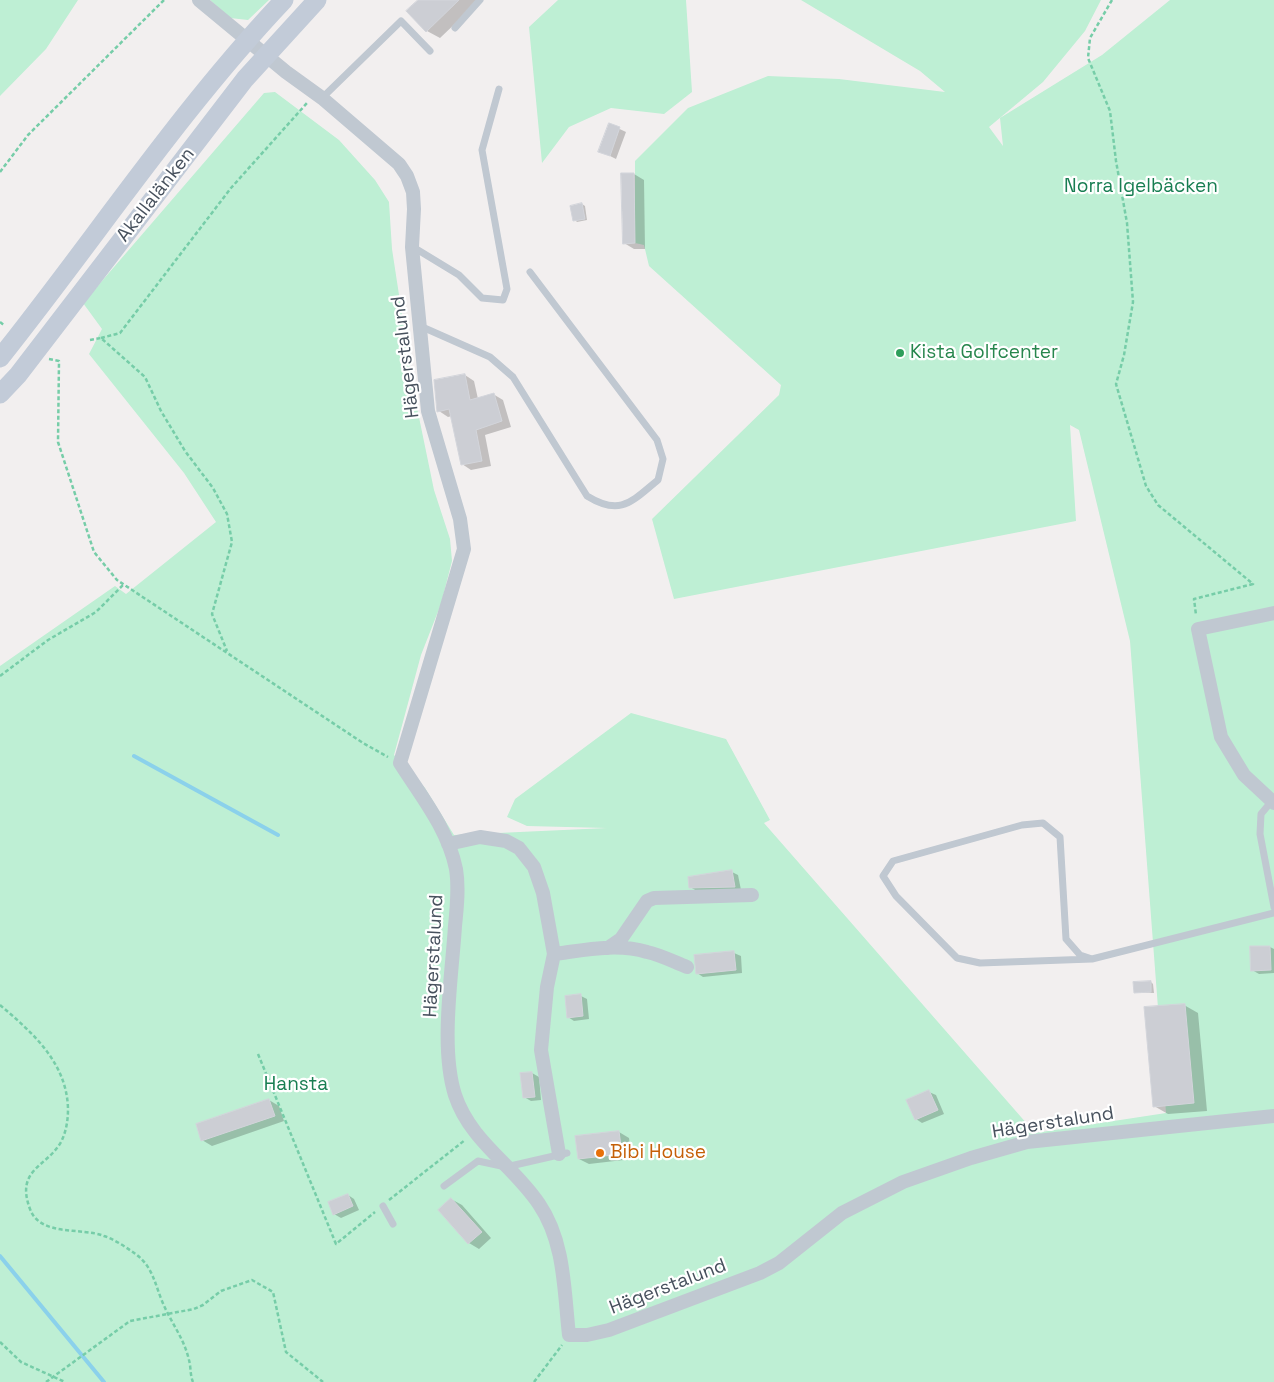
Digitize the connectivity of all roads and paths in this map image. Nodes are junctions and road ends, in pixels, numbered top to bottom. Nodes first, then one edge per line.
1 (164, 0) edge
2 (200, 0) edge
3 (284, 0) edge
4 (317, 0) edge
5 (480, 0) edge
6 (1112, 0) edge
7 (455, 28) dead end
8 (247, 40) junction
9 (430, 51) dead end
10 (266, 56) junction
11 (500, 89) dead end
12 (319, 96) junction
13 (0, 172) edge
14 (412, 247) junction
15 (530, 272) dead end
16 (0, 322) edge
17 (5, 326) dead end
18 (419, 326) junction
19 (101, 338) junction
20 (90, 340) dead end
21 (0, 358) edge
22 (45, 358) dead end
23 (0, 394) edge
24 (123, 585) junction
25 (1274, 613) edge
26 (1198, 628) junction
27 (227, 653) junction
28 (0, 676) edge
29 (400, 763) junction
30 (1272, 802) edge
31 (448, 844) junction
32 (752, 895) dead end
33 (1274, 907) edge
34 (1274, 914) edge
35 (608, 948) junction
36 (554, 954) junction
37 (1092, 959) junction
38 (687, 967) dead end
39 (0, 1005) edge
40 (258, 1054) dead end
41 (1274, 1116) edge
42 (474, 1133) junction
43 (563, 1154) joint
44 (506, 1167) junction
45 (444, 1186) dead end
46 (383, 1206) junction
47 (394, 1224) dead end
48 (169, 1313) junction
49 (568, 1335) junction
50 (0, 1342) edge
51 (54, 1377) junction
52 (46, 1382) edge
53 (66, 1382) edge
54 (193, 1382) edge
55 (323, 1382) edge
56 (534, 1382) edge

1 - 13 path
2 - 8 street, Hägerstalund
3 - 8 main road, Akallalänken
4 - 10 main road, Akallalänken
5 - 7 lane
6 - 26 path
8 - 10 street, Hägerstalund
8 - 21 main road, Akallalänken
9 - 12 lane
10 - 12 street, Hägerstalund
10 - 23 main road, Akallalänken
11 - 14 lane
12 - 14 street, Hägerstalund
12 - 19 path
14 - 18 street, Hägerstalund
15 - 18 lane
16 - 17 path
18 - 29 street, Hägerstalund
19 - 20 path
19 - 27 path
22 - 24 path
24 - 27 path
24 - 28 path
25 - 26 street
26 - 30 street
27 - 29 path
29 - 31 street, Hägerstalund
30 - 33 lane
31 - 36 street
31 - 42 street, Hägerstalund
32 - 35 street
34 - 37 lane
35 - 36 street
35 - 38 street
36 - 43 street
37 - 37 lane
39 - 48 path
40 - 46 path
41 - 49 street, Hägerstalund
42 - 44 street, Hägerstalund
42 - 46 path
43 - 44 lane
44 - 45 lane
44 - 49 street, Hägerstalund
46 - 47 lane
48 - 51 path
48 - 54 path
48 - 55 path
49 - 56 path
50 - 51 path
51 - 52 path
51 - 53 path

